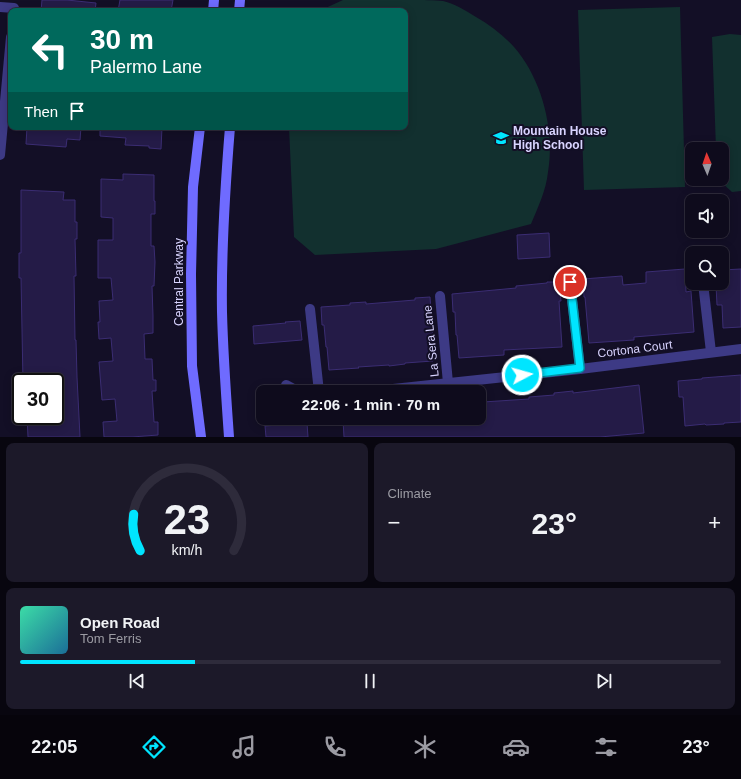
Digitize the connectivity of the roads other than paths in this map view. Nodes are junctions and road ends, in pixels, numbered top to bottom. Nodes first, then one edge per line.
1 (14, 6) edge
2 (0, 7) edge
3 (8, 69) edge
4 (200, 130) edge
5 (230, 130) edge
6 (0, 155) edge
7 (570, 282) dead end
8 (704, 290) edge
9 (440, 296) dead end
10 (310, 309) dead end
11 (741, 349) edge
12 (711, 352) junction
13 (580, 368) junction
14 (448, 383) junction
15 (318, 385) edge
16 (430, 385) edge
17 (201, 437) edge
18 (229, 437) edge

1 - 2 street
3 - 6 street
4 - 17 main road, Central Parkway
5 - 18 main road
7 - 13 street
8 - 12 street
9 - 14 street, La Sera Lane
10 - 15 street
11 - 12 street, Cortona Court
12 - 13 street, Cortona Court
13 - 14 street, Cortona Court
14 - 16 street, Cortona Court

